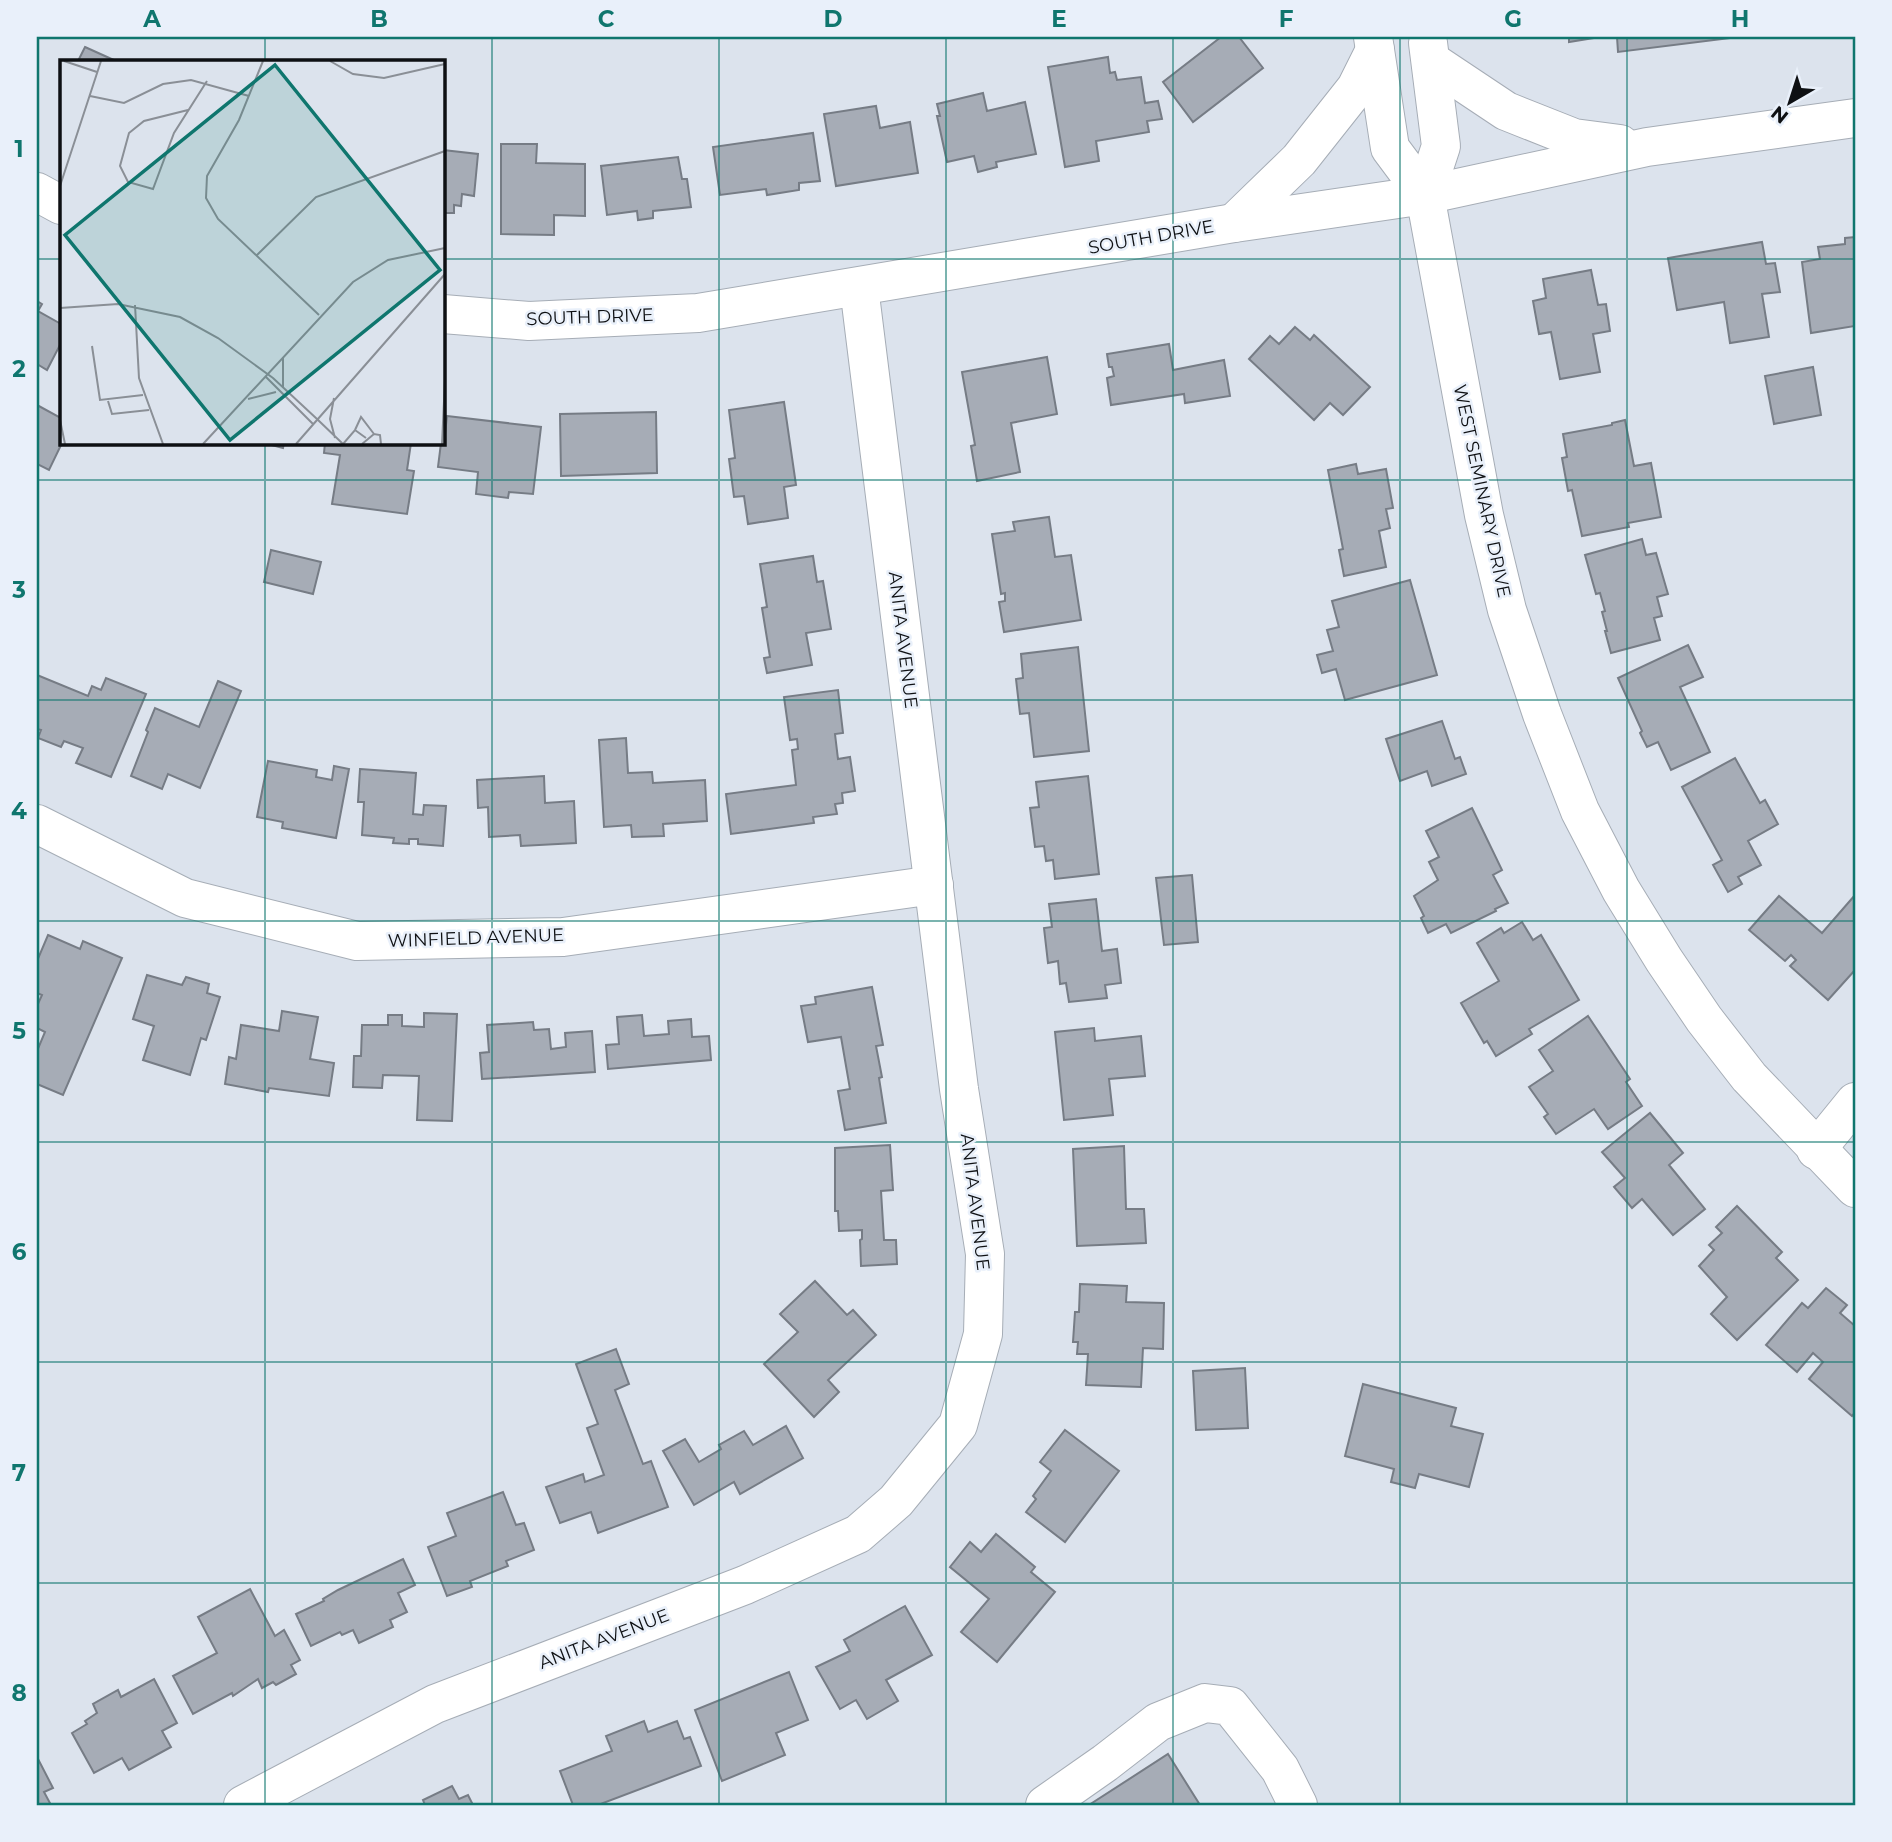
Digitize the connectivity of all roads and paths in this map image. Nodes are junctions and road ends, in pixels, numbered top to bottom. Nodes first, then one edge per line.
1 (1374, 43) edge
2 (1429, 49) edge
3 (1855, 118) edge
4 (1647, 147) junction
5 (37, 192) edge
6 (1425, 195) junction
7 (60, 204) edge
8 (1234, 223) junction
9 (859, 287) junction
10 (444, 314) edge
11 (37, 824) edge
12 (934, 885) junction
13 (1855, 1102) edge
14 (1816, 1150) junction
15 (1855, 1188) edge
16 (268, 1799) edge
17 (1045, 1805) edge
18 (1298, 1805) edge

1 - 6 street, WEST SEMINARY DRIVE
1 - 8 street
2 - 4 street
2 - 6 street, WEST SEMINARY DRIVE
3 - 4 street, SOUTH DRIVE
4 - 6 street, SOUTH DRIVE
5 - 7 street
6 - 8 street, SOUTH DRIVE
6 - 14 street, WEST SEMINARY DRIVE
8 - 9 street, SOUTH DRIVE
9 - 10 street, SOUTH DRIVE
9 - 12 street, ANITA AVENUE
11 - 12 street, WINFIELD AVENUE
12 - 16 street, ANITA AVENUE
13 - 14 street
14 - 15 street, WEST SEMINARY DRIVE
17 - 18 street

